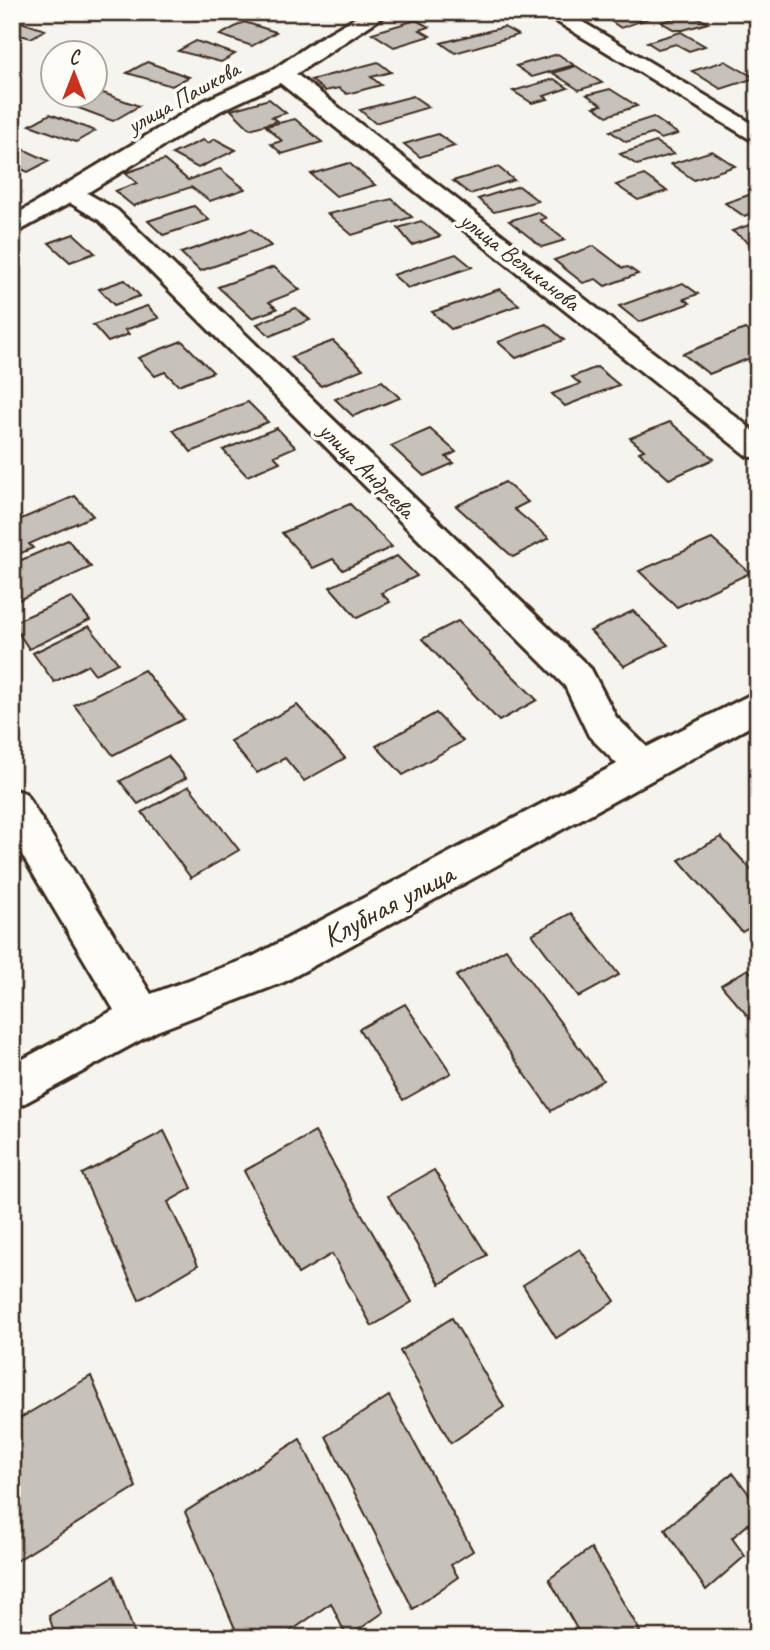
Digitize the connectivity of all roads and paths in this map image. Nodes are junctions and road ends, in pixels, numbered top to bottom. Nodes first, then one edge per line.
1 (380, 12) edge
2 (551, 12) edge
3 (282, 74) junction
4 (758, 136) edge
5 (70, 193) junction
6 (12, 228) edge
7 (758, 449) edge
8 (758, 705) edge
9 (644, 767) junction
10 (12, 804) edge
11 (142, 1017) junction
12 (12, 1089) edge

1 - 3 street, улица Пашкова
2 - 4 street
3 - 5 street, улица Пашкова
3 - 7 street, улица Великанова
5 - 6 street, улица Пашкова
5 - 9 street, улица Андреева
8 - 9 street, Клубная улица
9 - 11 street, Клубная улица
10 - 11 street
11 - 12 street, Клубная улица

